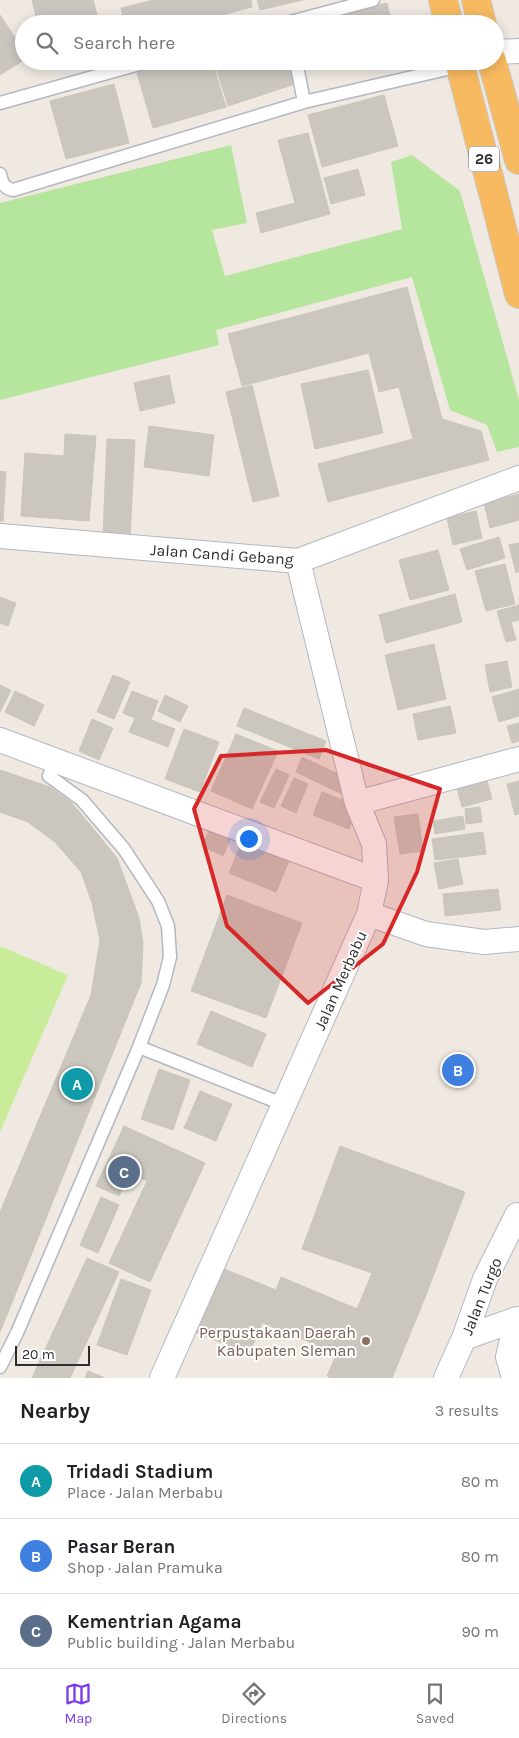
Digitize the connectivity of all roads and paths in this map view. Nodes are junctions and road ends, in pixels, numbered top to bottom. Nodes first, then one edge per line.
1 (373, 0) edge
2 (442, 0) edge
3 (476, 0) edge
4 (317, 15) edge
5 (446, 15) edge
6 (480, 15) edge
7 (519, 51) edge
8 (504, 52) edge
9 (118, 70) edge
10 (298, 70) edge
11 (435, 70) edge
12 (461, 70) edge
13 (494, 70) edge
14 (304, 102) junction
15 (0, 103) edge
16 (519, 160) edge
17 (0, 174) edge
18 (514, 255) edge
19 (519, 294) edge
20 (519, 478) edge
21 (0, 536) edge
22 (298, 561) junction
23 (0, 740) edge
24 (519, 760) edge
25 (55, 761) junction
26 (357, 803) junction
27 (376, 880) junction
28 (369, 914) junction
29 (519, 939) edge
30 (139, 1047) junction
31 (285, 1106) junction
32 (517, 1215) dead end
33 (518, 1319) edge
34 (464, 1338) junction
35 (0, 1367) edge
36 (162, 1378) edge
37 (446, 1378) edge
38 (514, 1378) edge

1 - 4 lane
2 - 5 highway
3 - 6 highway
7 - 8 street
9 - 15 lane
10 - 14 lane
11 - 14 lane
12 - 18 highway, 26
13 - 16 highway, 26
14 - 17 lane
18 - 19 highway, 26
20 - 22 street, Jalan Candi Gebang
21 - 22 street, Jalan Candi Gebang
22 - 26 street, Jalan Merbabu
23 - 25 street
24 - 26 street
25 - 27 street
25 - 30 lane
26 - 27 street, Jalan Merbabu
27 - 28 street, Jalan Merbabu
28 - 29 street
28 - 31 street, Jalan Merbabu
30 - 31 lane
30 - 35 lane
31 - 36 street, Jalan Merbabu
32 - 34 street, Jalan Turgo
33 - 34 street
33 - 38 street
34 - 37 street, Jalan Turgo

